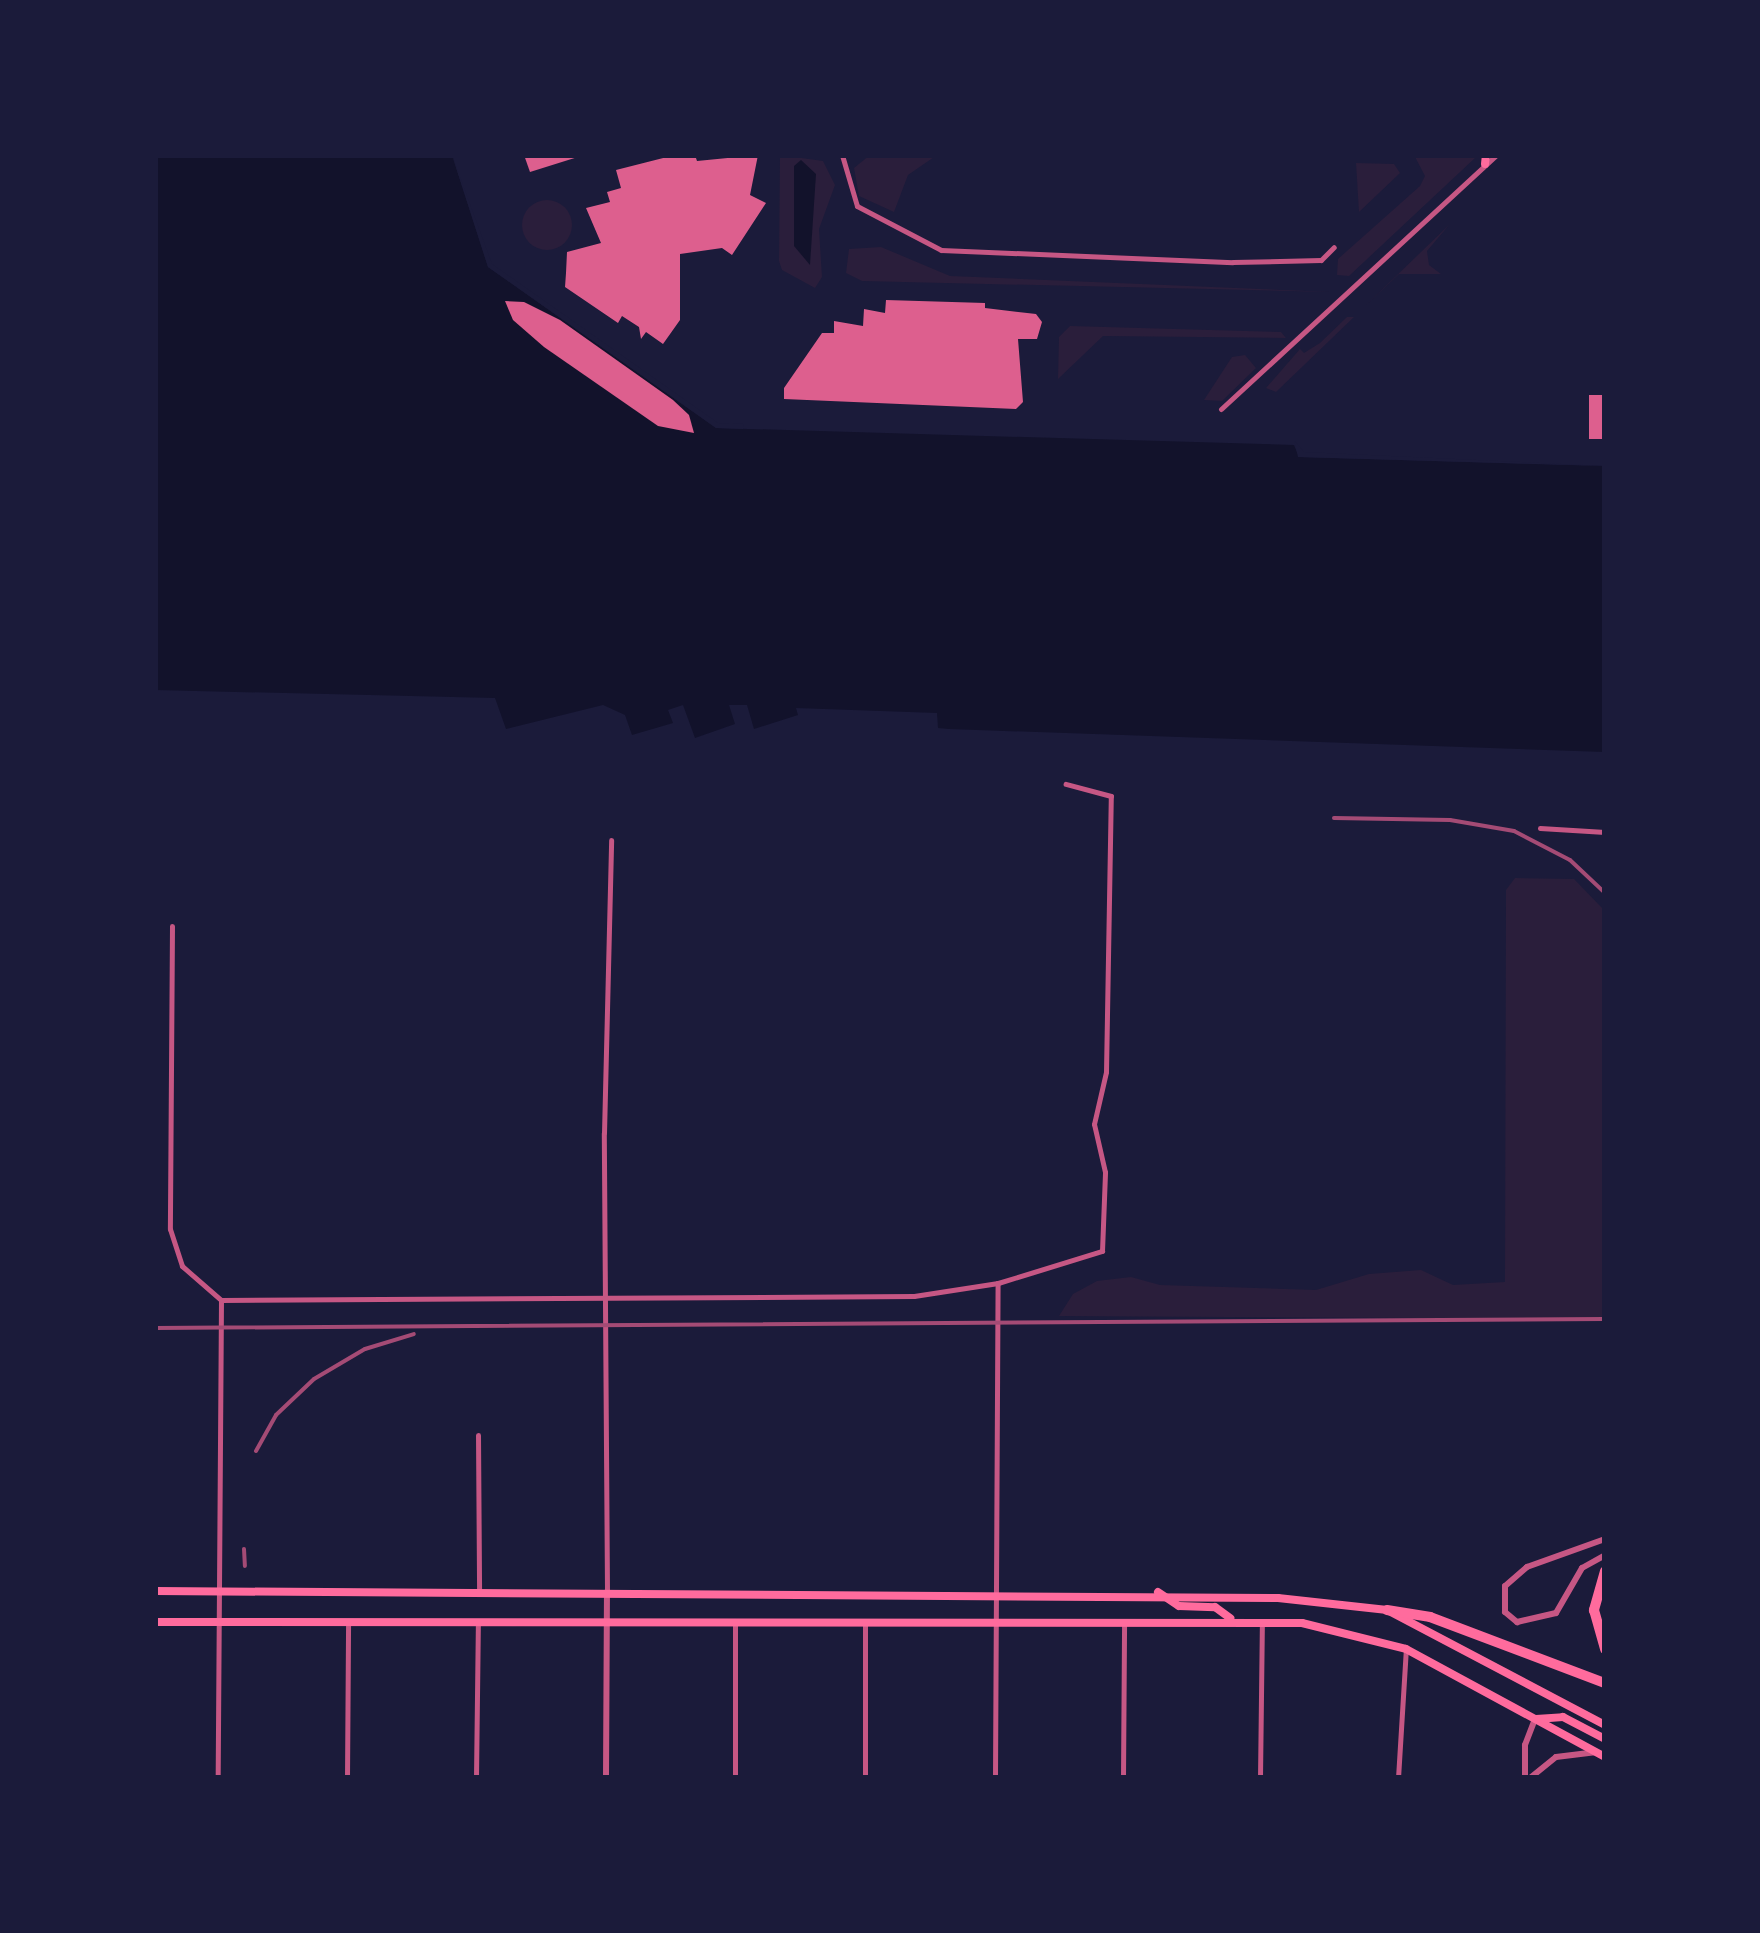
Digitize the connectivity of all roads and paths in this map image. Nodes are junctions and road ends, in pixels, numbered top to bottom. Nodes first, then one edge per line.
1 (842, 155) edge
2 (1496, 155) edge
3 (1486, 160) edge
4 (1334, 247) dead end
5 (1221, 409) dead end
6 (1066, 784) dead end
7 (1540, 828) dead end
8 (1605, 832) edge
9 (611, 840) dead end
10 (172, 926) dead end
11 (998, 1282) junction
12 (221, 1300) junction
13 (606, 1300) junction
14 (478, 1435) dead end
15 (1605, 1539) edge
16 (1605, 1555) edge
17 (1605, 1571) edge
18 (479, 1589) junction
19 (155, 1591) edge
20 (218, 1591) junction
21 (608, 1591) junction
22 (998, 1592) junction
23 (1158, 1592) junction
24 (1387, 1610) junction
25 (605, 1618) junction
26 (1231, 1618) junction
27 (1262, 1620) junction
28 (478, 1621) junction
29 (735, 1621) junction
30 (865, 1621) junction
31 (155, 1622) edge
32 (218, 1622) junction
33 (348, 1622) junction
34 (1124, 1622) junction
35 (998, 1625) junction
36 (1406, 1648) junction
37 (1605, 1649) edge
38 (1605, 1683) edge
39 (1535, 1719) junction
40 (1605, 1725) edge
41 (1605, 1739) edge
42 (1595, 1752) junction
43 (1605, 1757) edge
44 (218, 1778) edge
45 (347, 1778) edge
46 (476, 1778) edge
47 (606, 1778) edge
48 (734, 1778) edge
49 (865, 1778) edge
50 (995, 1778) edge
51 (1123, 1778) edge
52 (1260, 1778) edge
53 (1398, 1778) edge
54 (1528, 1778) edge

1 - 4 street
2 - 3 street
3 - 5 street
6 - 11 street
7 - 8 street
9 - 13 street
10 - 12 street
11 - 13 street
11 - 22 street
12 - 13 street
12 - 20 street
13 - 21 street
14 - 18 street
15 - 16 street
17 - 37 highway
18 - 20 main road
18 - 21 main road
19 - 20 main road
20 - 32 street
21 - 22 main road
21 - 25 street
22 - 23 main road
22 - 35 street
23 - 24 main road
23 - 26 main road
24 - 38 highway
24 - 40 main road
25 - 28 main road
25 - 29 main road
25 - 47 street
26 - 27 main road
26 - 34 main road
27 - 36 main road
27 - 52 street
28 - 33 main road
28 - 46 street
29 - 30 main road
29 - 48 street
30 - 35 main road
30 - 49 street
31 - 32 main road
32 - 33 main road
32 - 44 street
33 - 45 street
34 - 35 main road
34 - 51 street
35 - 50 street
36 - 39 main road
36 - 53 street
39 - 41 main road
39 - 42 main road
39 - 54 street
42 - 43 main road
42 - 54 street

